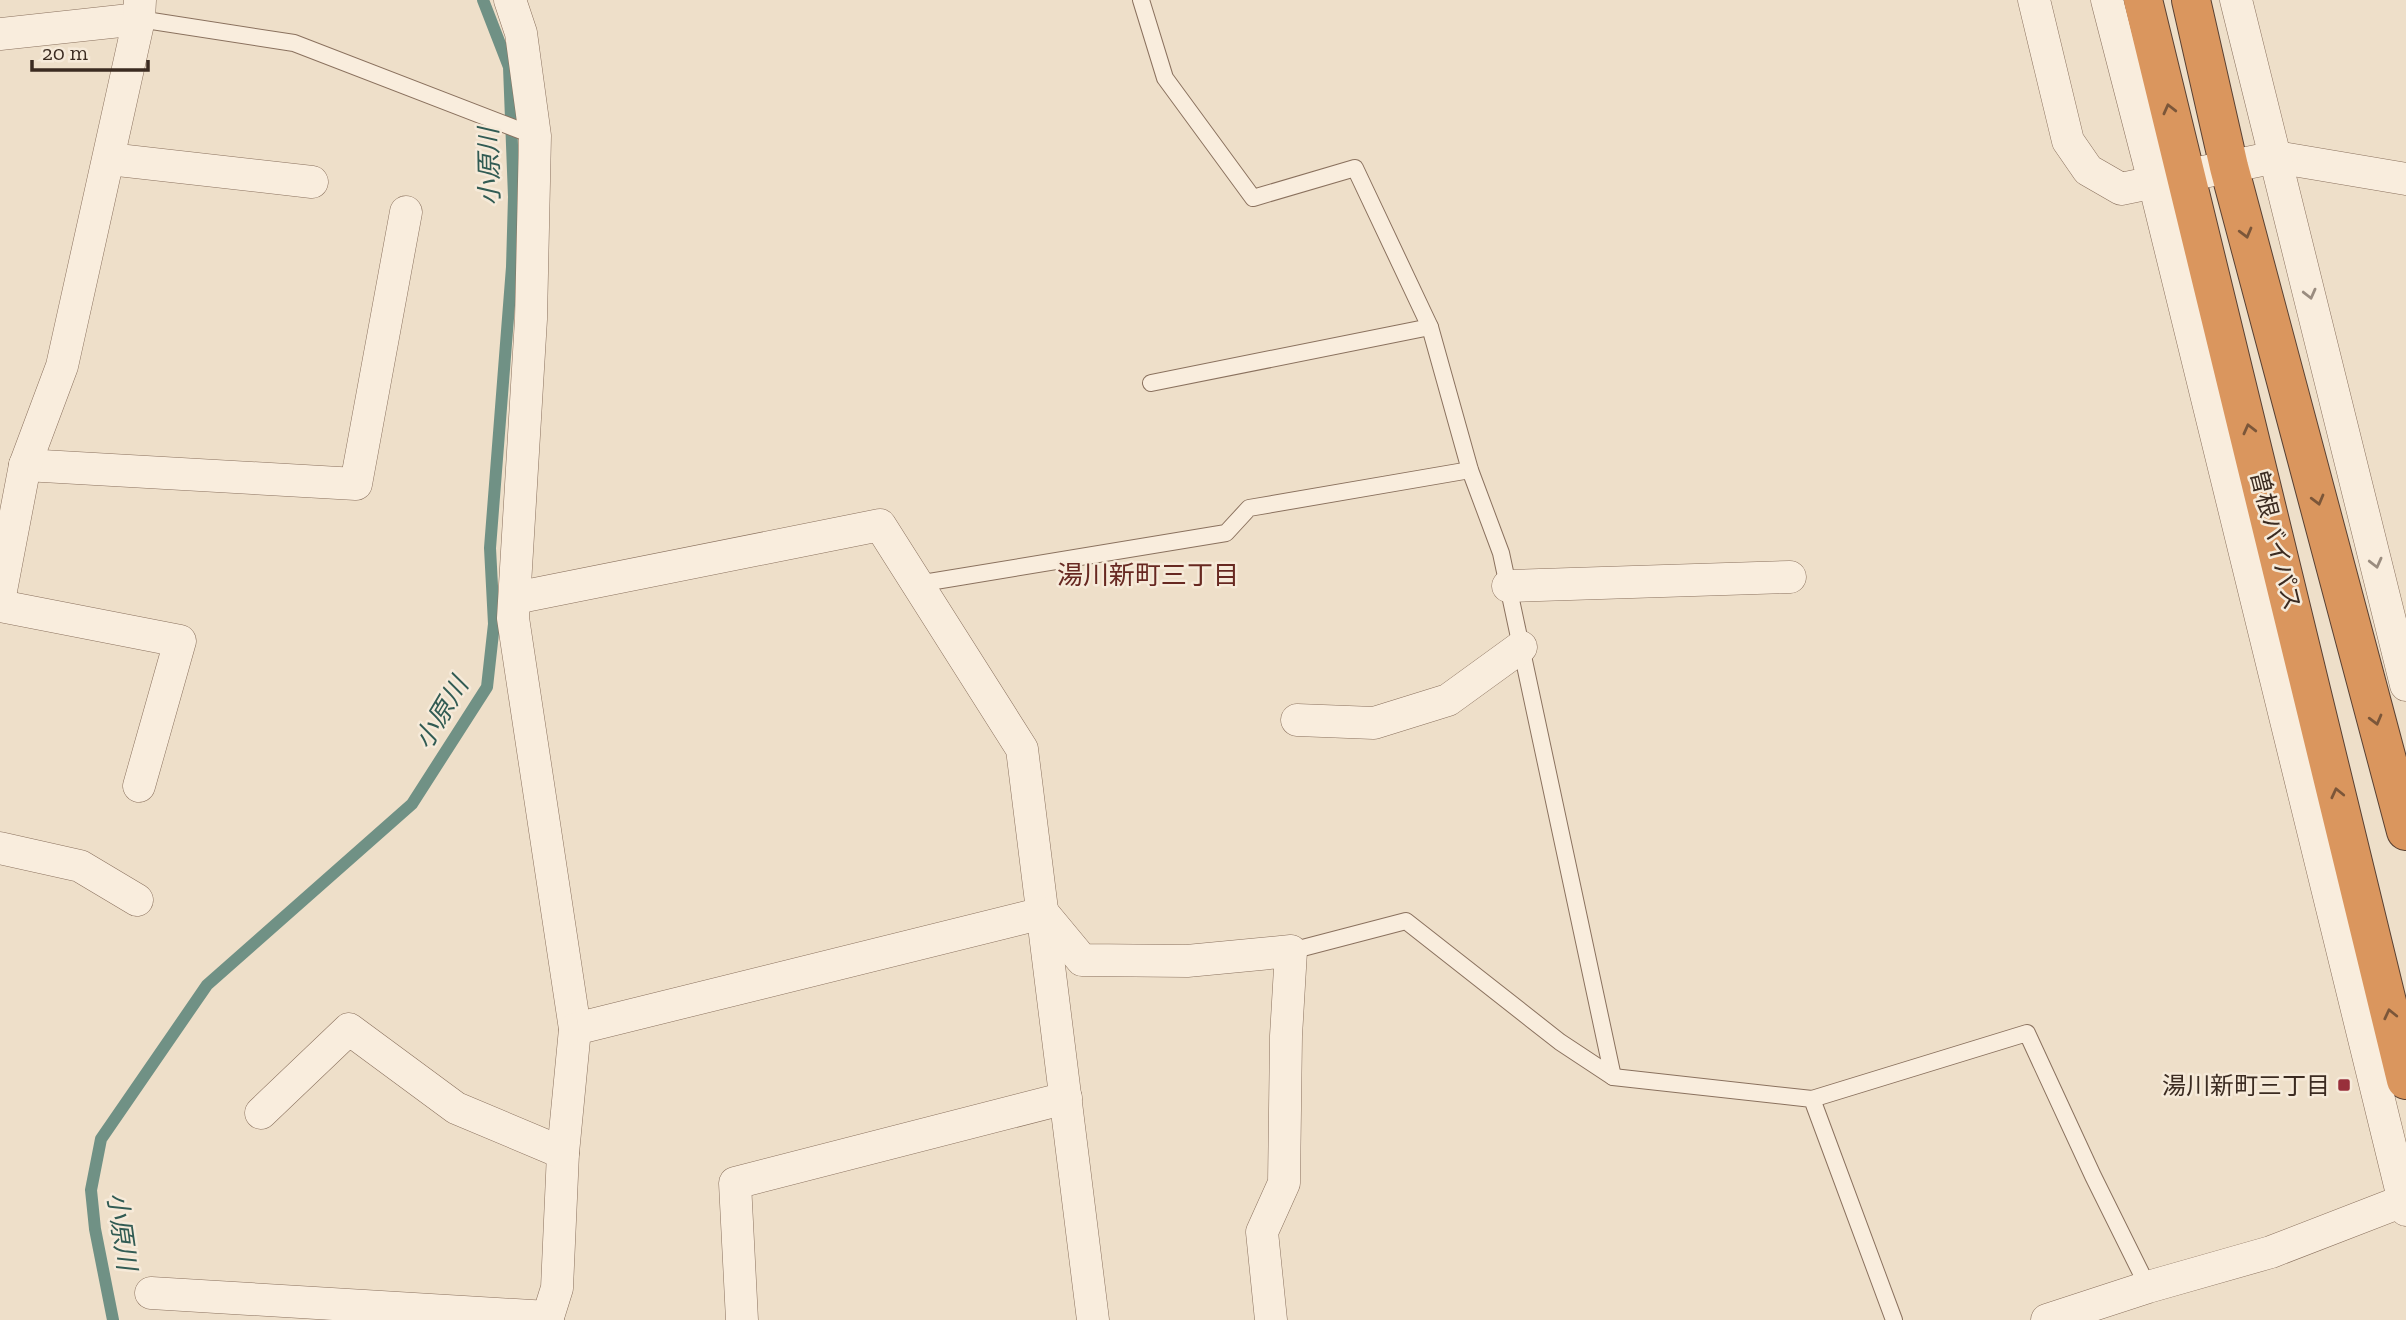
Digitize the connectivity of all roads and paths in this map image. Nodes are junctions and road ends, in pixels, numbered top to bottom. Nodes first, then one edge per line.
1 (510, 0) edge
2 (1141, 0) edge
3 (2033, 0) edge
4 (2107, 0) edge
5 (2143, 0) edge
6 (2191, 0) edge
7 (2236, 0) edge
8 (140, 10) edge
9 (0, 34) edge
10 (535, 136) junction
11 (2276, 156) junction
12 (109, 159) junction
13 (2229, 167) junction
14 (2406, 178) edge
15 (2171, 179) junction
16 (312, 182) dead end
17 (407, 212) dead end
18 (1430, 327) junction
19 (1151, 383) dead end
20 (25, 465) junction
21 (1470, 470) junction
22 (1790, 577) dead end
23 (917, 584) junction
24 (1508, 586) junction
25 (0, 596) edge
26 (515, 598) junction
27 (0, 606) edge
28 (1521, 647) junction
29 (2406, 685) edge
30 (1297, 720) dead end
31 (139, 786) dead end
32 (2406, 831) edge
33 (0, 848) edge
34 (137, 900) dead end
35 (1043, 913) junction
36 (1290, 951) junction
37 (575, 1029) junction
38 (1613, 1077) junction
39 (2406, 1080) edge
40 (1066, 1098) junction
41 (1812, 1099) junction
42 (261, 1113) dead end
43 (563, 1153) junction
44 (2405, 1206) edge
45 (2148, 1287) junction
46 (151, 1293) dead end
47 (548, 1319) edge
48 (742, 1320) edge
49 (1093, 1320) edge
50 (1272, 1320) edge
51 (1894, 1320) edge
52 (2046, 1320) edge

1 - 10 street
2 - 18 lane
3 - 15 street
4 - 15 street
15 -> 5 highway, 曽根バイパス
6 - 13 highway, 曽根バイパス
7 - 11 street
8 - 9 street
8 - 10 lane
8 - 12 street
10 - 26 street
11 - 13 street
11 - 14 street
11 -> 29 street
12 - 16 street
12 - 20 street
13 - 15 street
13 -> 32 highway, 曽根バイパス
39 -> 15 highway, 曽根バイパス
15 - 44 street
17 - 20 street
18 - 19 lane
18 - 21 lane
20 - 25 street
21 - 23 lane
21 - 24 lane
22 - 24 street
23 - 26 street
23 - 35 street
24 - 28 lane
26 - 37 street
27 - 31 street
28 - 30 street
28 - 38 lane
33 - 34 street
35 - 36 street
35 - 37 street
35 - 40 street
36 - 38 lane
36 - 50 street
37 - 43 street
38 - 41 lane
40 - 48 street
40 - 49 street
41 - 45 lane
41 - 51 lane
42 - 43 street
43 - 47 street
44 - 45 street
45 - 52 street
46 - 47 street

